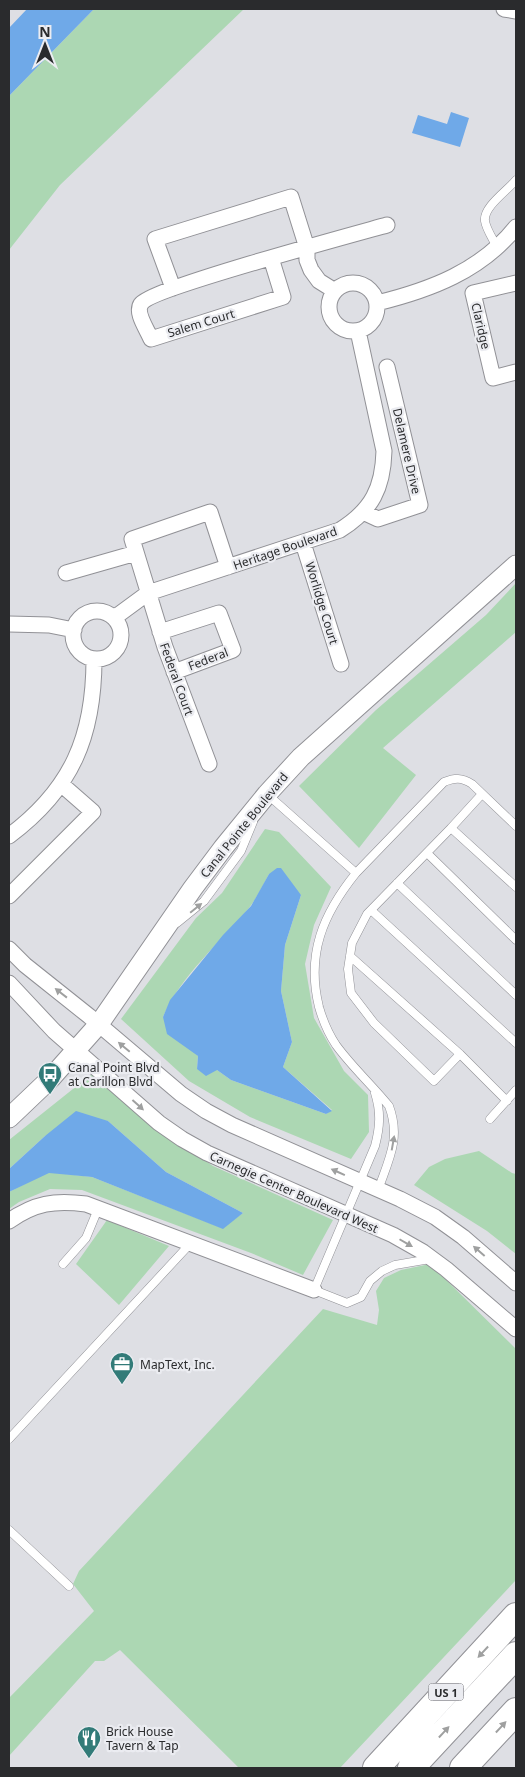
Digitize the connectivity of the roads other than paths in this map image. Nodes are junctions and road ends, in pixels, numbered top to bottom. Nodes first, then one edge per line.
1 (504, 9) edge
2 (516, 11) edge
3 (516, 180) edge
4 (386, 225) dead end
5 (516, 227) edge
6 (497, 247) junction
7 (307, 248) junction
8 (272, 258) junction
9 (461, 274) junction
10 (516, 283) edge
11 (173, 288) junction
12 (335, 291) junction
13 (473, 293) junction
14 (376, 303) junction
15 (358, 331) junction
16 (387, 367) dead end
17 (516, 372) edge
18 (363, 512) junction
19 (303, 543) junction
20 (136, 553) junction
21 (516, 565) edge
22 (228, 567) junction
23 (66, 573) dead end
24 (148, 593) junction
25 (114, 618) junction
26 (9, 624) edge
27 (74, 630) junction
28 (160, 632) junction
29 (94, 659) junction
30 (341, 664) dead end
31 (174, 672) junction
32 (209, 764) dead end
33 (61, 784) junction
34 (482, 794) junction
35 (264, 798) junction
36 (516, 826) edge
37 (451, 828) junction
38 (9, 836) edge
39 (427, 853) junction
40 (356, 874) junction
41 (397, 883) junction
42 (516, 887) edge
43 (9, 896) edge
44 (372, 910) junction
45 (516, 940) edge
46 (9, 949) edge
47 (350, 956) junction
48 (9, 983) edge
49 (516, 995) edge
50 (99, 1024) junction
51 (516, 1043) edge
52 (76, 1049) junction
53 (460, 1054) junction
54 (374, 1087) junction
55 (516, 1090) edge
56 (507, 1100) junction
57 (9, 1118) edge
58 (490, 1119) dead end
59 (361, 1182) junction
60 (378, 1190) junction
61 (98, 1209) junction
62 (347, 1215) junction
63 (9, 1221) edge
64 (190, 1244) junction
65 (432, 1259) junction
66 (63, 1264) dead end
67 (516, 1283) edge
68 (314, 1290) junction
69 (516, 1328) edge
70 (9, 1439) edge
71 (9, 1530) edge
72 (69, 1586) dead end
73 (516, 1616) edge
74 (516, 1655) edge
75 (516, 1711) edge
76 (376, 1768) edge
77 (411, 1768) edge
78 (463, 1768) edge

1 - 2 street
3 - 6 lane
4 - 7 street, Salem Court
5 - 6 street
6 - 9 street
7 - 8 street, Salem Court
7 - 11 street
7 - 12 street
8 - 11 street, Salem Court
8 - 11 street, Salem Court
9 - 13 street
9 - 14 street
10 - 13 street, Claridge
12 - 14 street
12 - 15 street
13 - 17 street, Claridge
14 - 15 street
15 - 18 street, Heritage Boulevard
16 - 18 street, Delamere Drive
18 - 19 street, Heritage Boulevard
19 - 22 street, Heritage Boulevard
19 - 30 street, Worlidge Court
20 - 22 street
20 - 23 street
20 - 24 street, Federal Court
21 - 35 street, Canal Pointe Boulevard
22 - 24 street, Heritage Boulevard
24 - 25 street, Heritage Boulevard
24 - 28 street, Federal Court
25 - 27 street
25 - 29 street
26 - 27 street
27 - 29 street
28 - 31 street, Federal Court
28 - 31 street, Federal
29 - 33 street
31 - 32 street, Federal Court
33 - 38 street
33 - 43 street
34 - 36 lane
34 - 37 lane
34 - 40 lane
35 - 40 lane
35 - 50 street, Canal Pointe Boulevard
37 - 39 lane
37 - 42 lane
39 - 41 lane
39 - 45 lane
40 - 54 lane
41 - 44 lane
41 - 49 lane
44 - 47 lane
44 - 51 lane
50 -> 46 street
47 - 53 lane
47 - 53 lane
48 - 52 street, Carnegie Center Boulevard West
50 - 52 street, Canal Pointe Boulevard
59 -> 50 street
52 - 57 street, Canal Pointe Boulevard
52 -> 62 street, Carnegie Center Boulevard West
53 - 56 lane
54 - 59 lane
60 -> 54 lane
55 - 56 lane
56 - 58 lane
59 - 60 street
59 - 62 lane
67 -> 60 street
61 - 63 street
61 - 64 street
61 - 66 lane
62 -> 65 street, Carnegie Center Boulevard West
62 - 68 lane
64 - 68 street
64 - 70 lane
65 - 68 lane
65 - 69 street, Carnegie Center Boulevard West
71 - 72 lane
73 -> 76 highway, US 1
77 -> 74 highway, US 1
78 -> 75 highway

